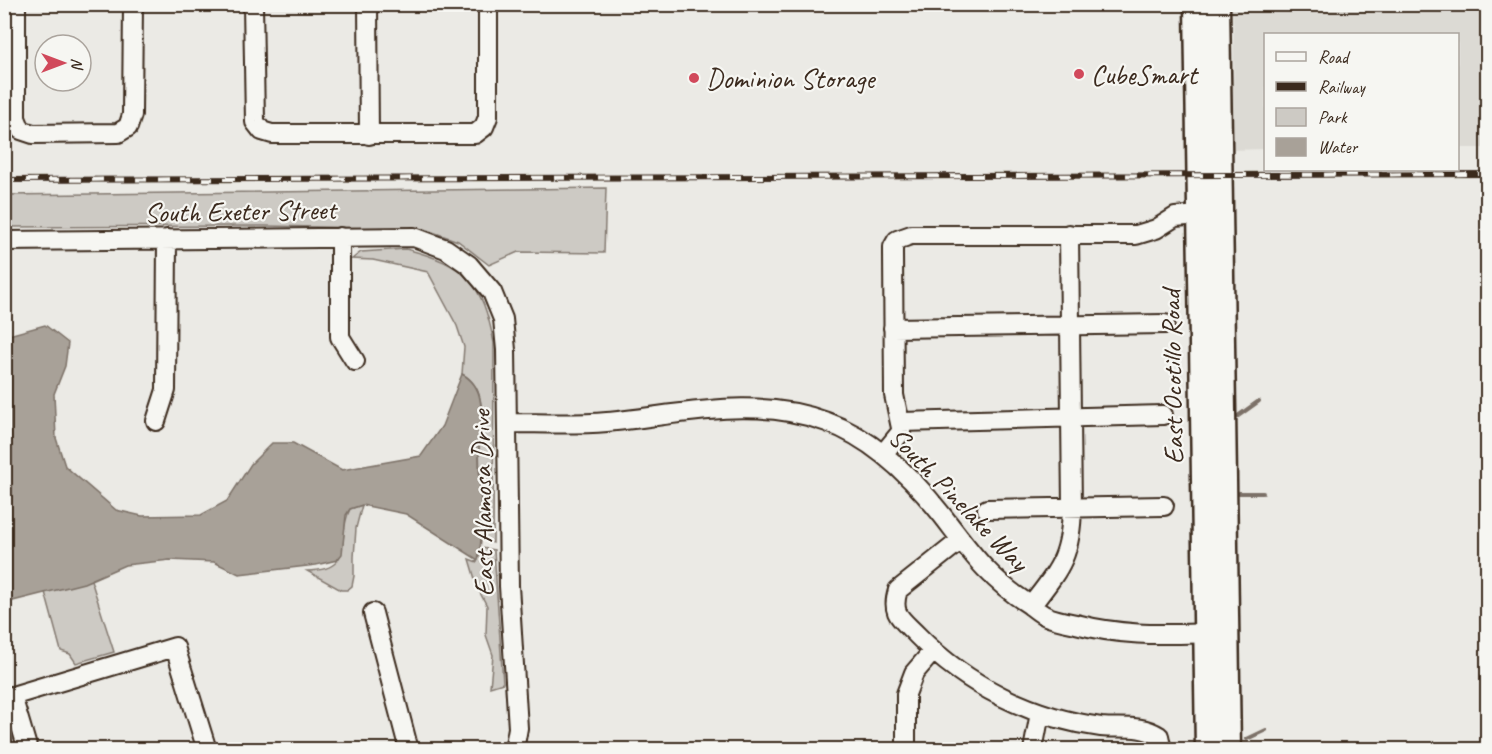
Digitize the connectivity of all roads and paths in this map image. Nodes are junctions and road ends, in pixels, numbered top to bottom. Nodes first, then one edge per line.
1 (16, 4) edge
2 (133, 4) edge
3 (253, 4) edge
4 (368, 4) edge
5 (488, 4) edge
6 (1196, 4) edge
7 (1218, 4) edge
8 (369, 135) junction
9 (1200, 215) junction
10 (1068, 234) junction
11 (340, 237) junction
12 (167, 238) junction
13 (4, 241) edge
14 (469, 265) joint
15 (1165, 324) dead end
16 (1069, 327) junction
17 (894, 328) junction
18 (355, 362) dead end
19 (1163, 415) dead end
20 (1070, 417) junction
21 (156, 421) dead end
22 (901, 422) junction
23 (507, 423) junction
24 (882, 454) junction
25 (1164, 506) dead end
26 (1072, 507) junction
27 (987, 509) dead end
28 (961, 540) junction
29 (1031, 606) junction
30 (374, 613) dead end
31 (1216, 633) junction
32 (933, 651) junction
33 (1040, 713) junction
34 (28, 750) edge
35 (207, 750) edge
36 (409, 750) edge
37 (514, 750) edge
38 (906, 750) edge
39 (1033, 750) edge
40 (1162, 750) edge
41 (1207, 750) edge
42 (1229, 750) edge

1 - 2 street
3 - 8 street
4 - 8 street
5 - 8 street
6 - 9 main road, East Ocotillo Road
7 - 31 main road, East Ocotillo Road
9 - 10 street
9 - 31 main road, East Ocotillo Road
10 - 16 street
10 - 17 street
11 - 12 street, South Exeter Street
11 - 14 street, South Exeter Street
11 - 18 street
12 - 13 street, South Exeter Street
12 - 21 street
14 - 23 street, East Alamosa Drive
15 - 16 street
16 - 17 street
16 - 20 street
17 - 22 street
19 - 20 street
20 - 22 street
20 - 26 street
22 - 24 street
23 - 24 street, South Pinelake Way
23 - 37 street, East Alamosa Drive
24 - 28 street, South Pinelake Way
25 - 26 street
26 - 27 street
26 - 29 street
28 - 29 street, South Pinelake Way
28 - 32 street
29 - 31 street, South Pinelake Way
30 - 36 street
31 - 41 main road, East Ocotillo Road
31 - 42 main road, East Ocotillo Road
32 - 33 street
32 - 38 street
33 - 39 street
33 - 40 street
34 - 35 street

